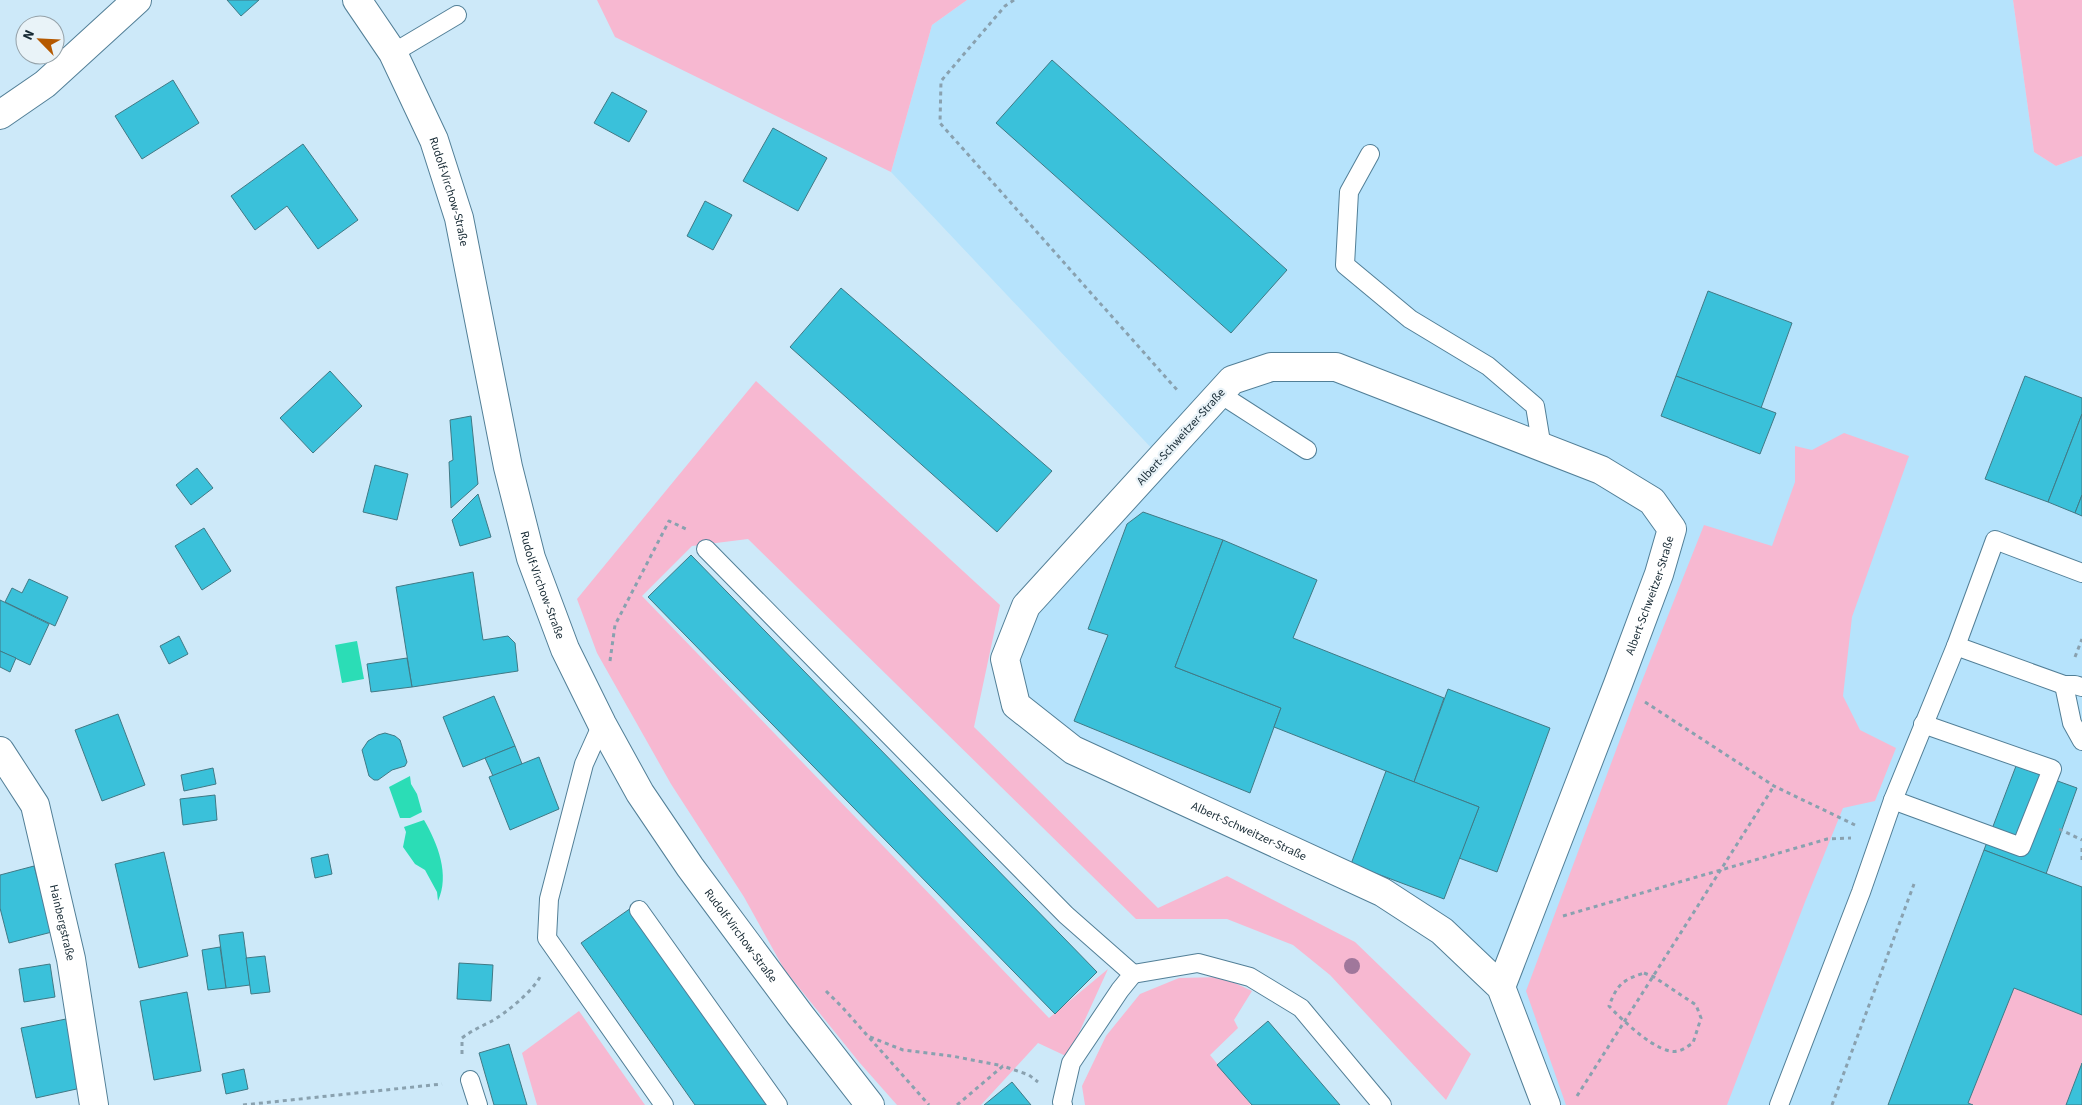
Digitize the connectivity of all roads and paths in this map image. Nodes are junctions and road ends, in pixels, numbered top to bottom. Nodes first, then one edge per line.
1 (357, 0) edge
2 (1014, 0) edge
3 (132, 2) edge
4 (457, 15) dead end
5 (393, 53) junction
6 (0, 115) edge
7 (1370, 154) dead end
8 (1220, 394) junction
9 (1200, 416) junction
10 (1542, 448) junction
11 (1307, 450) dead end
12 (706, 549) joint
13 (2082, 573) edge
14 (1956, 646) junction
15 (609, 668) dead end
16 (1618, 684) junction
17 (2064, 685) junction
18 (2082, 687) edge
19 (602, 724) junction
20 (1923, 724) junction
21 (2082, 741) edge
22 (0, 751) edge
23 (1774, 786) junction
24 (1893, 800) junction
25 (1880, 836) junction
26 (2082, 848) edge
27 (2082, 860) edge
28 (1723, 869) junction
29 (1914, 884) dead end
30 (639, 910) dead end
31 (1524, 927) junction
32 (547, 938) junction
33 (1133, 974) junction
34 (1654, 977) junction
35 (1501, 987) junction
36 (1624, 1023) junction
37 (868, 1036) dead end
38 (1003, 1066) junction
39 (470, 1080) junction
40 (1577, 1097) dead end
41 (1063, 1103) edge
42 (94, 1105) edge
43 (244, 1105) edge
44 (478, 1105) edge
45 (664, 1105) edge
46 (778, 1105) edge
47 (870, 1105) edge
48 (957, 1105) edge
49 (1382, 1105) edge
50 (1546, 1105) edge
51 (1779, 1105) edge
52 (1832, 1105) edge

1 - 5 street, Rudolf-Virchow-Straße
2 - 9 path
3 - 6 street
4 - 5 lane
5 - 19 street, Rudolf-Virchow-Straße
7 - 10 lane
8 - 9 street, Albert-Schweitzer-Straße
8 - 10 street, Albert-Schweitzer-Straße
8 - 11 lane
9 - 35 street, Albert-Schweitzer-Straße
10 - 16 street, Albert-Schweitzer-Straße
12 - 15 path
12 - 33 lane
13 - 14 lane
14 - 17 lane
14 - 20 lane
16 - 23 path
16 - 31 street, Albert-Schweitzer-Straße
17 - 18 lane
17 - 21 lane
19 - 32 lane
19 - 47 street, Rudolf-Virchow-Straße
20 - 24 lane
20 - 24 lane
22 - 42 street, Hainbergstraße
23 - 25 path
23 - 28 path
24 - 25 lane
25 - 28 path
25 - 51 lane
26 - 27 path
28 - 31 path
28 - 34 path
29 - 52 path
30 - 46 lane
31 - 35 street, Albert-Schweitzer-Straße
32 - 39 path
32 - 45 lane
33 - 41 lane
33 - 49 lane
34 - 36 path
34 - 36 path
34 - 36 path
35 - 50 street, Albert-Schweitzer-Straße
36 - 40 path
37 - 38 path
38 - 41 path
38 - 48 path
39 - 43 path
39 - 44 lane

